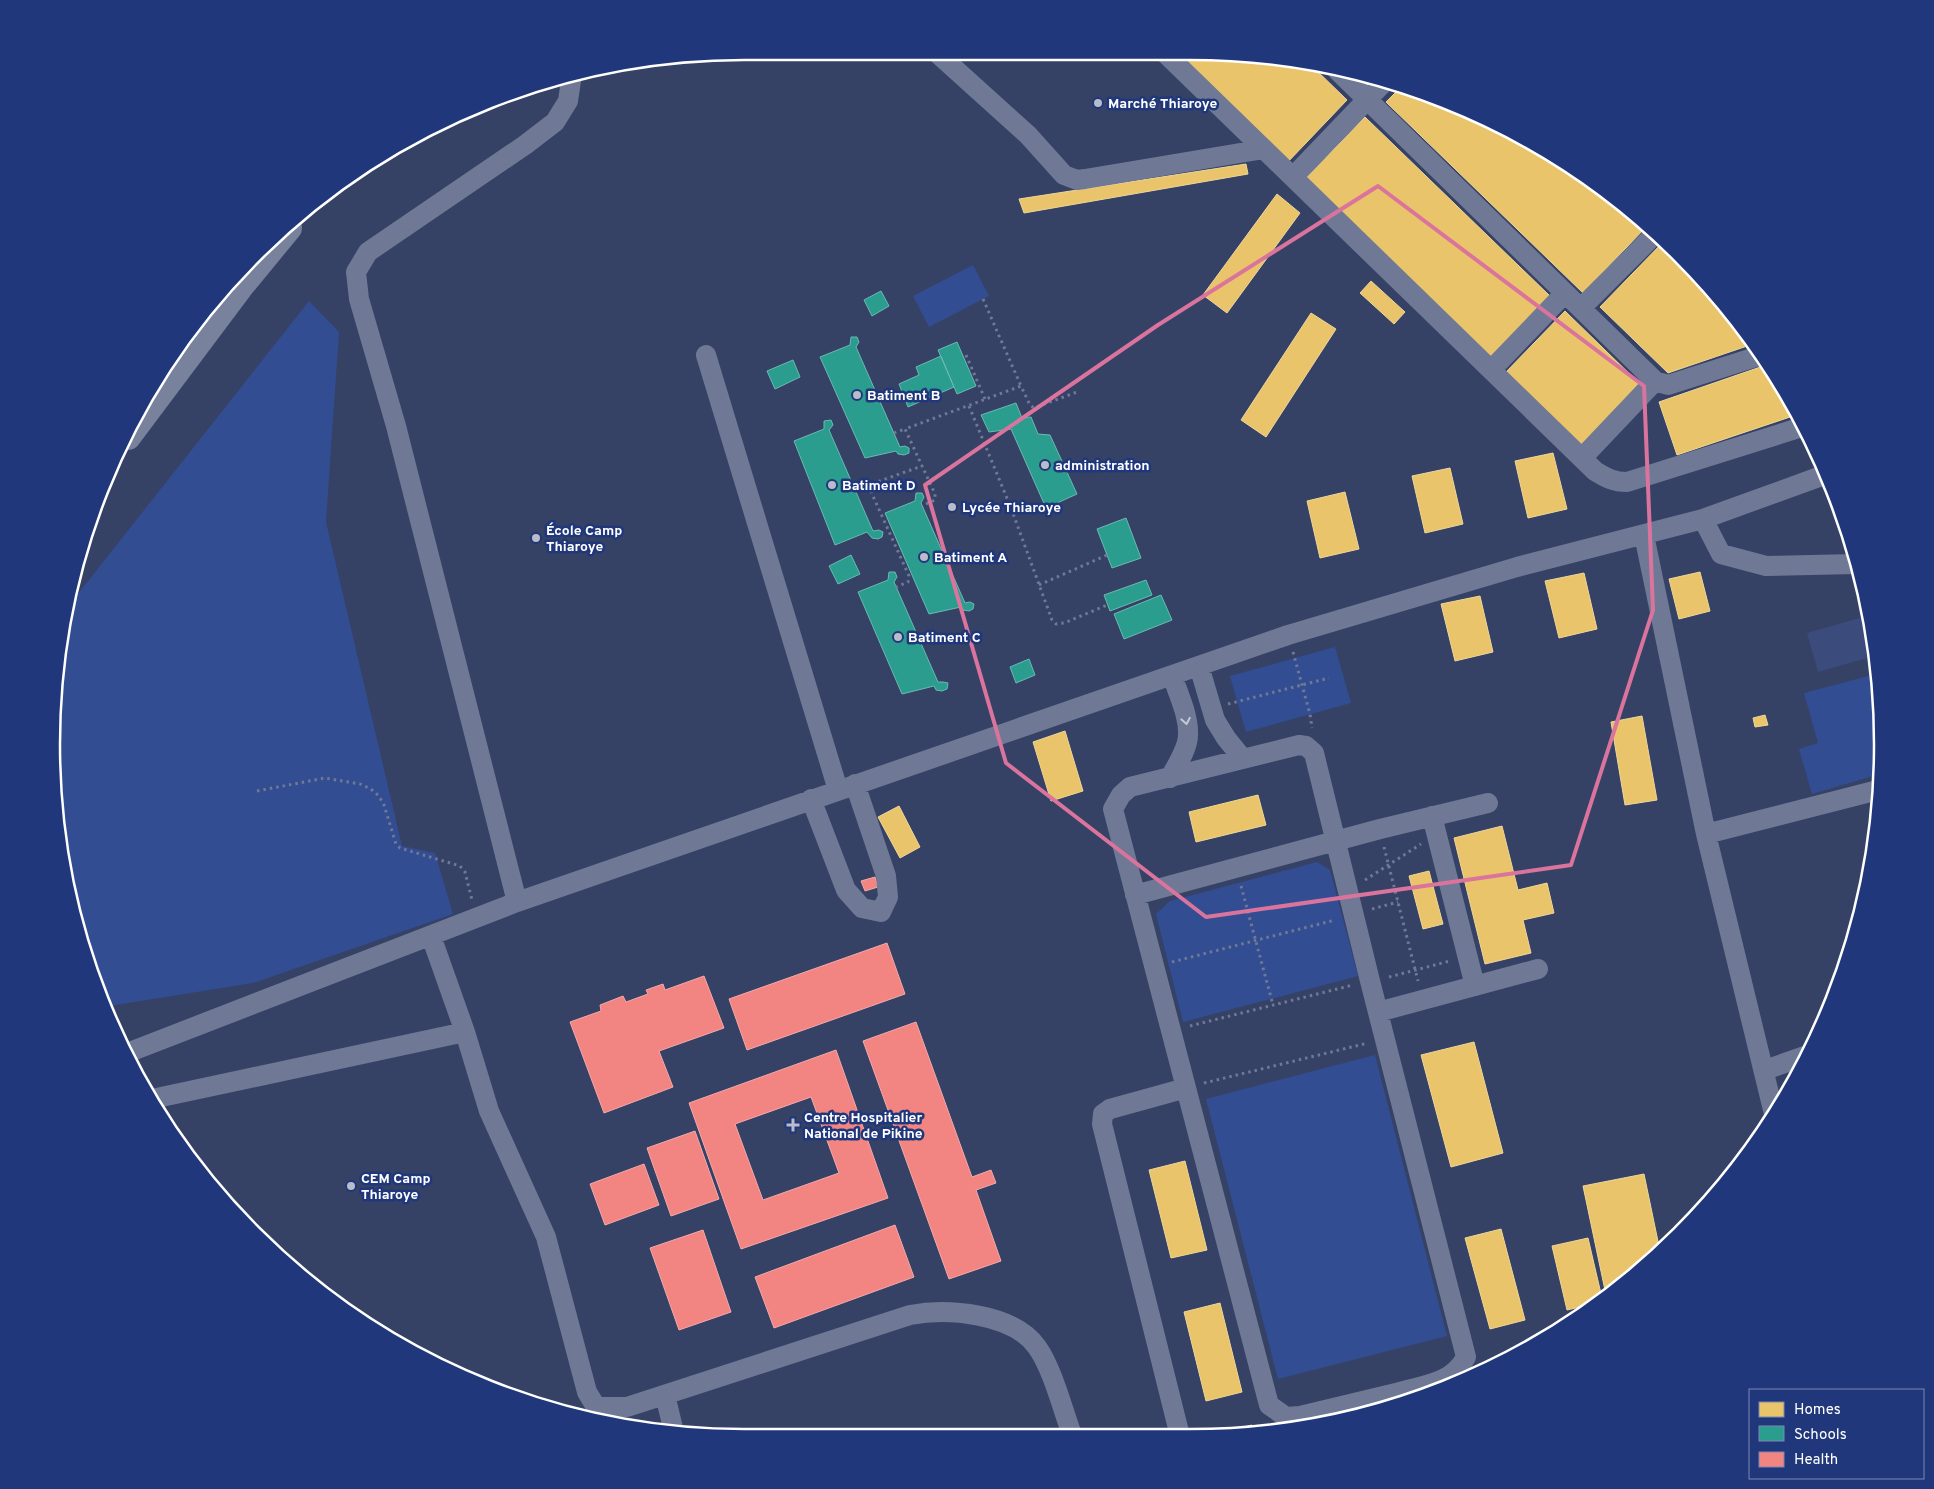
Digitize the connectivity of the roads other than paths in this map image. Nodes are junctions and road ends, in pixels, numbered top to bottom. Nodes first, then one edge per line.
1 (945, 60) edge
2 (1173, 60) edge
3 (1344, 78) edge
4 (571, 82) edge
5 (1380, 87) edge
6 (1367, 99) junction
7 (1264, 149) junction
8 (1294, 177) junction
9 (1650, 239) edge
10 (270, 251) edge
11 (1564, 294) junction
12 (1581, 308) junction
13 (706, 355) dead end
14 (1754, 357) edge
15 (1491, 370) junction
16 (1654, 380) junction
17 (148, 409) edge
18 (1796, 429) edge
19 (1582, 458) junction
20 (1819, 477) edge
21 (1703, 519) junction
22 (1644, 535) junction
23 (1850, 564) edge
24 (1199, 666) junction
25 (1172, 675) junction
26 (1243, 760) junction
27 (1170, 778) junction
28 (846, 787) junction
29 (1873, 791) edge
30 (811, 799) junction
31 (1488, 803) dead end
32 (1434, 825) junction
33 (1706, 834) junction
34 (1336, 841) junction
35 (1135, 895) junction
36 (517, 902) junction
37 (431, 936) junction
38 (1538, 969) dead end
39 (1475, 986) junction
40 (1378, 1012) junction
41 (465, 1032) junction
42 (133, 1051) edge
43 (1797, 1059) edge
44 (1765, 1070) junction
45 (1186, 1088) junction
46 (158, 1098) edge
47 (1772, 1104) edge
48 (1448, 1378) edge
49 (665, 1395) junction
50 (1382, 1401) edge
51 (672, 1425) edge
52 (1070, 1429) edge
53 (1178, 1429) edge

1 - 7 street
2 - 7 street
3 - 6 street
4 - 36 street
5 - 6 street
6 - 8 street
6 - 11 street
7 - 8 street
8 - 15 street
9 - 12 street
10 - 17 main road
11 - 12 street
11 - 15 street
12 - 16 street
13 - 28 street
14 - 16 street
15 - 19 street
16 - 19 street
18 - 19 street
20 - 21 street
21 - 22 street
21 - 23 street
22 - 24 street
22 - 33 street
24 - 25 street
24 - 26 street
25 -> 27 street
25 - 28 street
26 - 27 street
26 - 34 street
27 - 35 street
28 - 30 street
28 - 30 street
29 - 33 street
30 - 36 street
31 - 32 street
32 - 34 street
32 - 39 street
33 - 44 street
34 - 35 street
34 - 40 street
35 - 45 street
36 - 37 street
37 - 41 street
37 - 42 street
38 - 39 street
39 - 40 street
40 - 48 street
41 - 46 street
41 - 49 street
43 - 44 street
44 - 47 street
45 - 50 street
45 - 53 street
49 - 51 street
49 - 52 street

